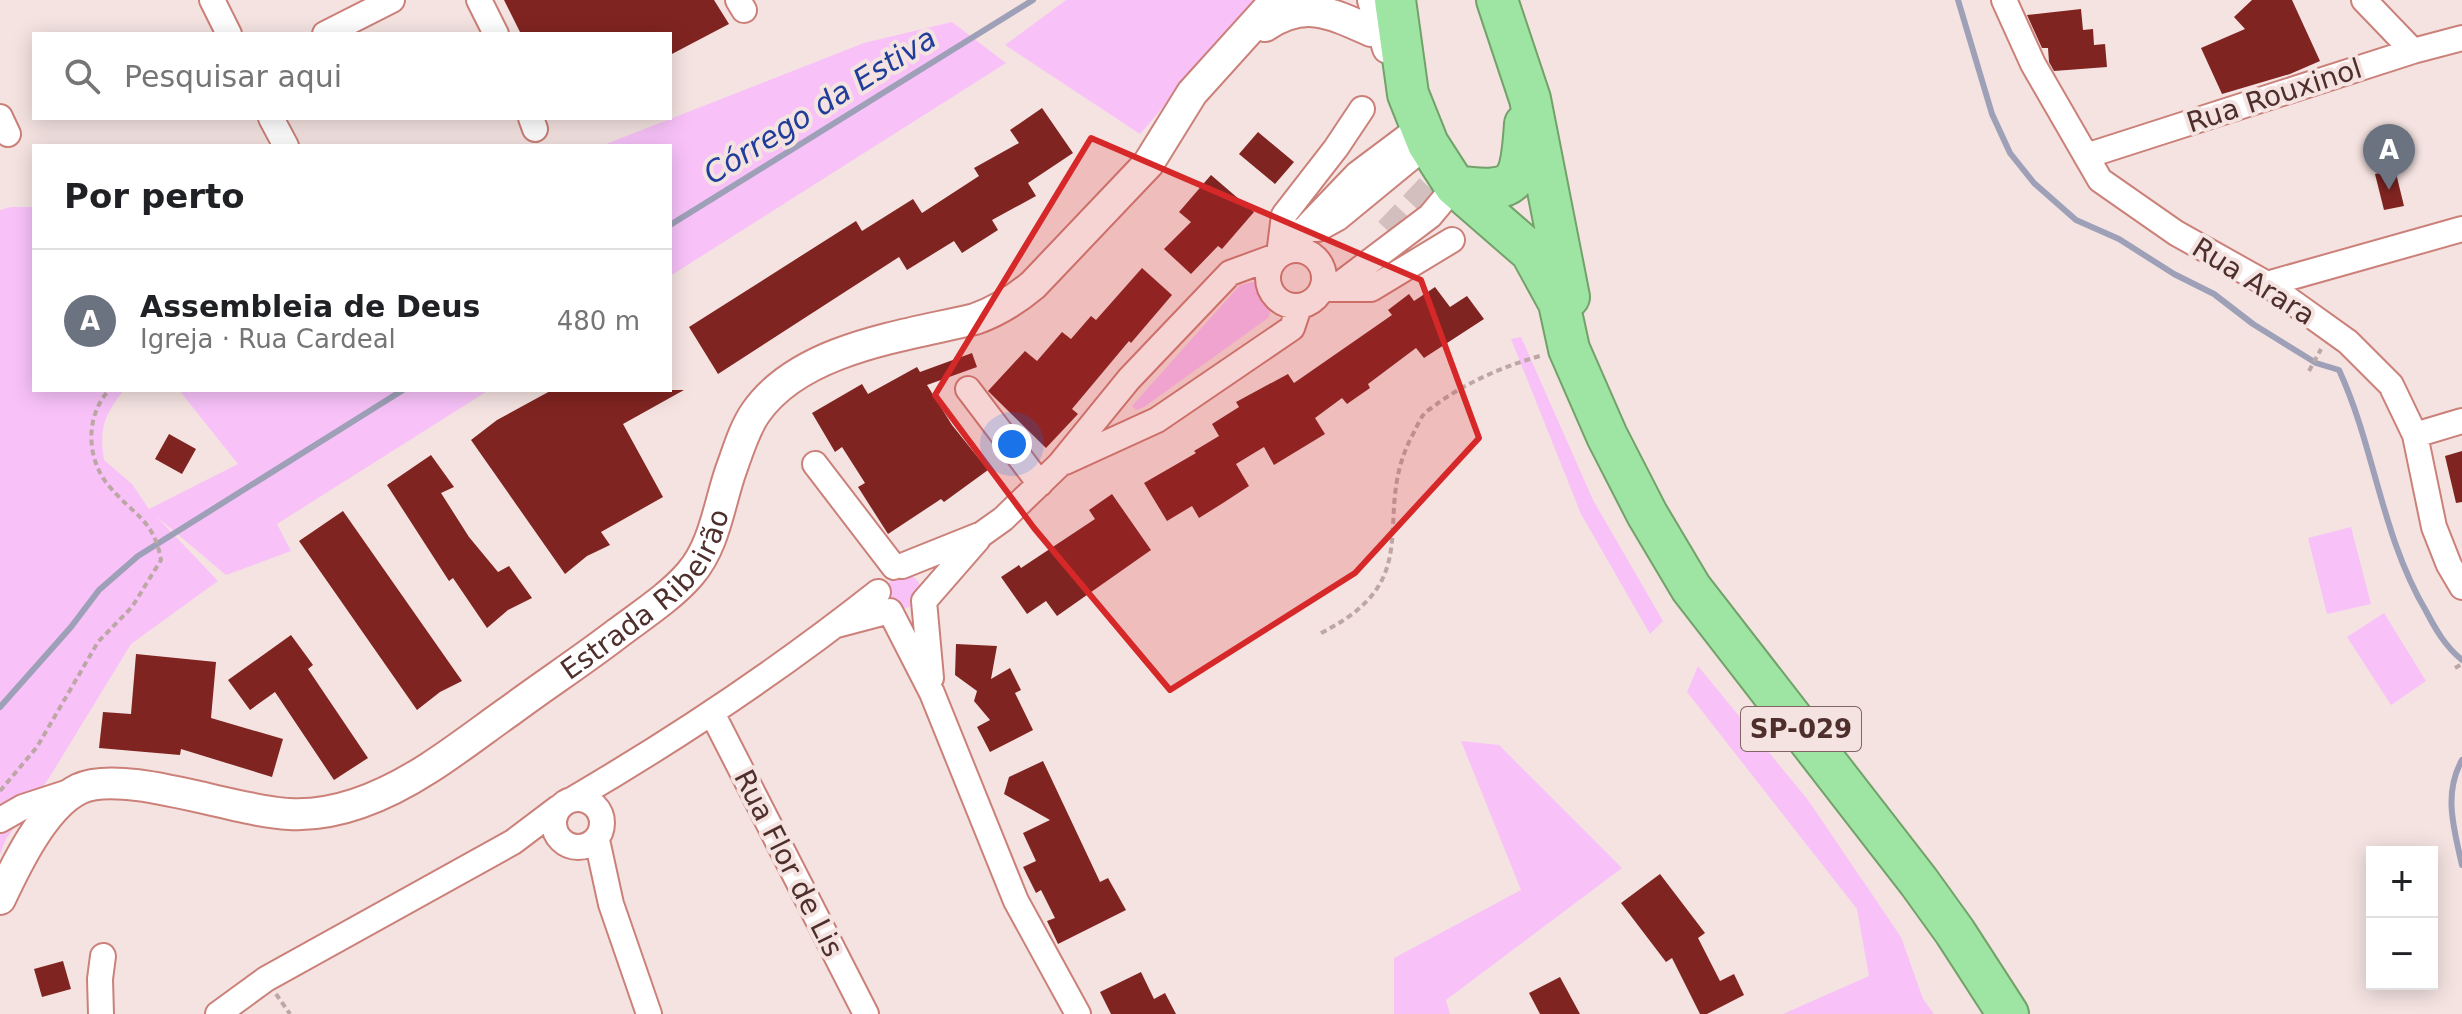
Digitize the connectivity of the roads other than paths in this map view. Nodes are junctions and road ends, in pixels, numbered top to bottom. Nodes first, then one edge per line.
1 (212, 0) edge
2 (392, 0) edge
3 (479, 0) edge
4 (1276, 0) edge
5 (1361, 0) edge
6 (1373, 0) edge
7 (1497, 0) edge
8 (2004, 0) edge
9 (2364, 0) edge
10 (1391, 16) edge
11 (228, 32) edge
12 (329, 32) edge
13 (495, 32) edge
14 (2462, 38) edge
15 (2413, 51) junction
16 (1192, 93) junction
17 (1527, 95) junction
18 (1362, 109) dead end
19 (1415, 111) junction
20 (272, 120) edge
21 (285, 144) edge
22 (2086, 156) junction
23 (1455, 186) junction
24 (2462, 229) edge
25 (1387, 230) tunnel mouth
26 (1452, 240) dead end
27 (1294, 244) junction
28 (2267, 284) junction
29 (1327, 289) junction
30 (1299, 307) junction
31 (968, 389) dead end
32 (2462, 421) edge
33 (2415, 435) junction
34 (1607, 436) junction
35 (815, 464) dead end
36 (1059, 465) junction
37 (1040, 484) junction
38 (982, 534) junction
39 (898, 567) junction
40 (2462, 587) edge
41 (924, 601) junction
42 (884, 602) junction
43 (932, 693) junction
44 (712, 713) junction
45 (622, 771) junction
46 (79, 789) junction
47 (565, 804) junction
48 (0, 820) edge
49 (599, 828) junction
50 (564, 840) junction
51 (513, 842) junction
52 (0, 899) edge
53 (611, 904) junction
54 (103, 956) dead end
55 (101, 1014) edge
56 (218, 1014) edge
57 (649, 1014) edge
58 (866, 1014) edge
59 (1078, 1014) edge
60 (2008, 1014) edge

1 - 11 street
2 - 12 street
3 - 13 street
4 - 16 street, Estrada Ribeirão
5 - 10 street, SP-029
6 - 19 street, SP-029
7 - 17 highway, SP-029
8 - 22 street, Rua Arara
9 - 15 street
10 - 16 street, Estrada Ribeirão
10 - 19 highway, SP-029
14 - 15 street, Rua Rouxinol
15 - 22 street, Rua Rouxinol
16 - 46 street, Estrada Ribeirão
17 - 23 highway, SP-029
17 - 34 highway, SP-029
18 - 27 street
19 - 23 highway, SP-029
19 - 27 street
20 - 21 street
22 - 28 street, Rua Arara
23 - 29 street
23 - 34 highway, SP-029
24 - 28 street
25 - 29 street
26 - 29 street
27 - 30 street
27 - 30 street
27 - 36 street
28 - 33 street, Rua Arara
30 - 36 street
31 - 37 street
32 - 33 street
33 - 40 street, Rua Arara
34 - 60 highway, SP-029
35 - 39 street
36 - 37 street
37 - 38 street
38 - 39 street
38 - 41 street
39 - 41 street
39 - 42 street
41 - 42 street
41 - 43 street
42 - 43 street
42 - 44 street
43 - 59 street
44 - 45 street
44 - 58 street, Rua Flor de Lis
45 - 47 street
45 - 49 street
46 - 48 street
46 - 52 street
47 - 49 street
47 - 50 street
47 - 51 street
49 - 50 street
49 - 53 street
50 - 51 street
50 - 53 street
51 - 56 street
53 - 57 street
54 - 55 street

